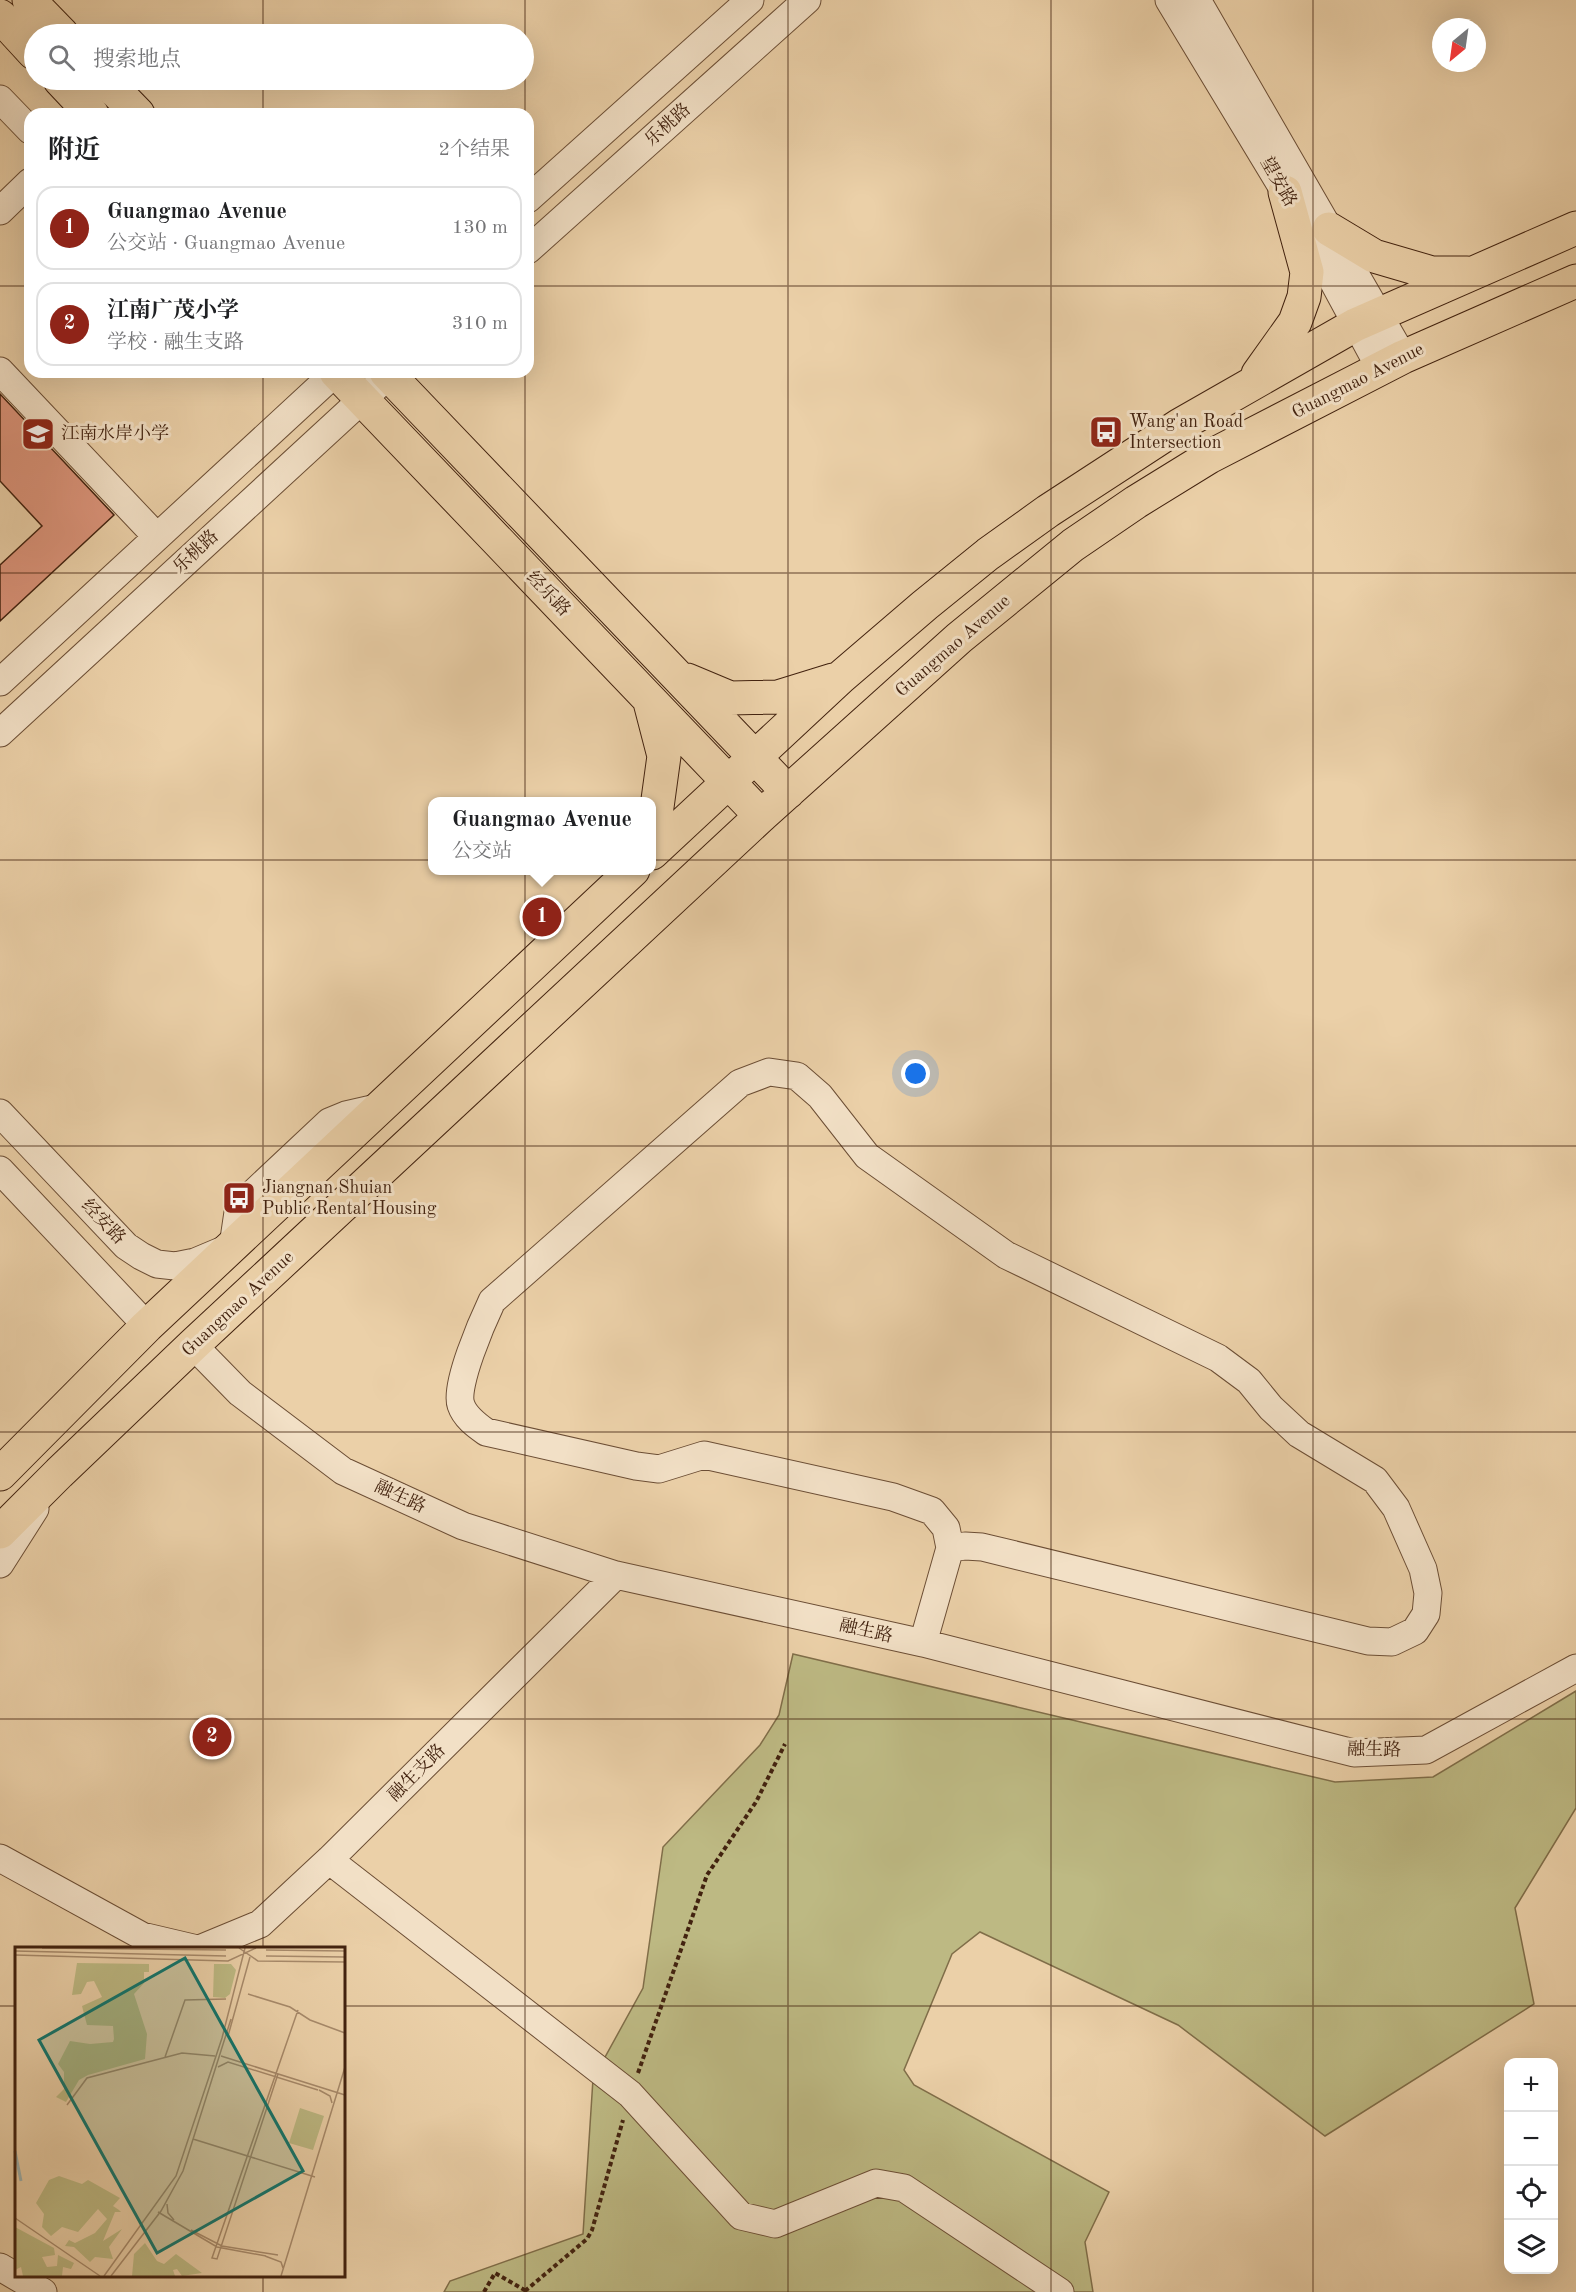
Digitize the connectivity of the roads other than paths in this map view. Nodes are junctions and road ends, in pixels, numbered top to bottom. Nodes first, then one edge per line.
1 (29, 0) edge
2 (750, 0) edge
3 (807, 0) edge
4 (1169, 0) edge
5 (1197, 0) edge
6 (0, 16) edge
7 (52, 24) edge
8 (24, 42) edge
9 (69, 90) edge
10 (115, 90) edge
11 (0, 99) edge
12 (86, 108) edge
13 (132, 108) edge
14 (24, 124) edge
15 (24, 189) edge
16 (1285, 192) junction
17 (534, 194) edge
18 (0, 211) edge
19 (1576, 228) edge
20 (1329, 229) junction
21 (534, 245) edge
22 (1472, 273) junction
23 (1576, 281) edge
24 (1366, 320) junction
25 (1391, 362) junction
26 (0, 371) edge
27 (329, 378) edge
28 (342, 378) edge
29 (384, 378) edge
30 (394, 378) edge
31 (1250, 385) junction
32 (362, 399) junction
33 (157, 537) junction
34 (675, 675) junction
35 (841, 677) junction
36 (0, 681) edge
37 (650, 701) junction
38 (0, 733) edge
39 (754, 758) junction
40 (728, 782) junction
41 (788, 792) junction
42 (656, 809) edge
43 (761, 816) junction
44 (656, 849) edge
45 (627, 875) edge
46 (507, 988) junction
47 (540, 1022) junction
48 (0, 1113) edge
49 (0, 1170) edge
50 (233, 1246) junction
51 (147, 1326) junction
52 (193, 1345) junction
53 (30, 1441) junction
54 (0, 1461) edge
55 (58, 1473) junction
56 (0, 1474) edge
57 (0, 1532) edge
58 (950, 1548) junction
59 (0, 1564) edge
60 (616, 1575) junction
61 (923, 1643) junction
62 (1576, 1668) edge
63 (0, 1857) edge
64 (329, 1860) junction
65 (190, 1947) edge
66 (204, 1947) edge
67 (0, 2267) edge
68 (15, 2276) edge
69 (17, 2277) edge
70 (43, 2292) edge
71 (1060, 2292) edge

1 - 7 main road
2 - 17 street
3 - 21 street, 乐桃路
4 - 16 street, 望安路
5 - 20 street, 望安路
6 - 8 main road
9 - 12 main road
10 - 13 main road
11 - 14 street
15 - 18 street
16 - 24 street, 望安路
16 - 31 main road
19 - 22 main road
20 - 22 main road
20 - 24 street, 望安路
22 - 24 main road
23 - 25 main road, Guangmao Avenue
24 - 25 street, 望安路
24 - 31 main road
25 - 41 main road, Guangmao Avenue
26 - 33 street
27 - 33 street, 乐桃路
28 - 32 main road, 经乐路
29 - 32 street, 乐桃路
30 - 34 main road, 经乐路
31 - 35 main road
32 - 37 main road, 经乐路
32 - 38 street, 乐桃路
33 - 36 street, 乐桃路
34 - 35 main road
34 - 39 main road, 经乐路
35 - 39 main road
37 - 40 main road, 经乐路
37 - 42 main road
39 - 40 main road
39 - 41 main road, 经乐路
40 - 43 main road, 经乐路
40 - 44 main road
41 - 43 main road, Guangmao Avenue
43 - 47 main road, Guangmao Avenue
45 - 46 main road
46 - 47 main road
46 - 50 main road
47 - 52 main road, Guangmao Avenue
48 - 50 street, 经安路
49 - 51 street
50 - 51 main road
51 - 53 main road
52 - 55 main road, Guangmao Avenue
52 - 60 street, 融生路
53 - 54 street
53 - 56 main road
55 - 57 main road, Guangmao Avenue
55 - 59 street
58 - 58 street
58 - 61 street
60 - 61 street, 融生路
60 - 64 street, 融生支路
61 - 62 street, 融生路
63 - 65 street
64 - 66 street, 融生支路
64 - 71 street
67 - 68 street
69 - 70 street

